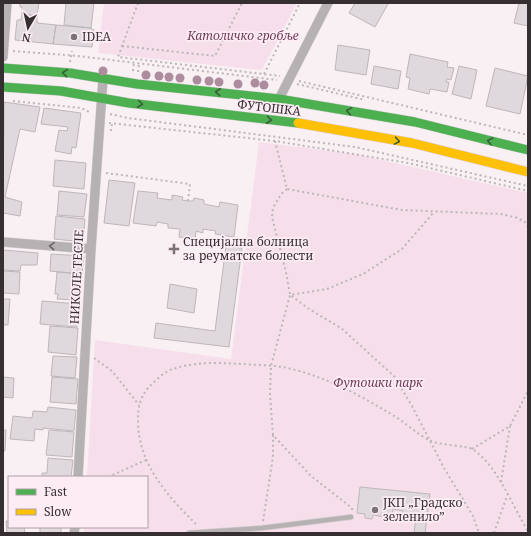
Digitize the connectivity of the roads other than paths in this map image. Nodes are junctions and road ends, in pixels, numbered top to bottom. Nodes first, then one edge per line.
1 (7, 3) edge
2 (328, 3) edge
3 (3, 51) edge
4 (3, 57) edge
5 (3, 68) edge
6 (103, 79) junction
7 (3, 87) edge
8 (102, 98) junction
9 (279, 99) junction
10 (528, 150) edge
11 (528, 172) edge
12 (3, 242) edge
13 (91, 249) junction
14 (78, 476) edge
15 (351, 517) road end
16 (189, 533) edge

1 - 3 street
2 - 9 street
3 - 4 street
6 -> 5 main road, ФУТОШКА
6 - 8 street, НИКОЛЕ ТЕСЛЕ
9 -> 6 main road, ФУТОШКА
7 - 8 main road, ФУТОШКА
8 -> 11 main road, ФУТОШКА
8 - 13 street, НИКОЛЕ ТЕСЛЕ
10 -> 9 main road, ФУТОШКА
13 -> 12 street
13 - 14 street, НИКОЛЕ ТЕСЛЕ
15 - 16 lane

